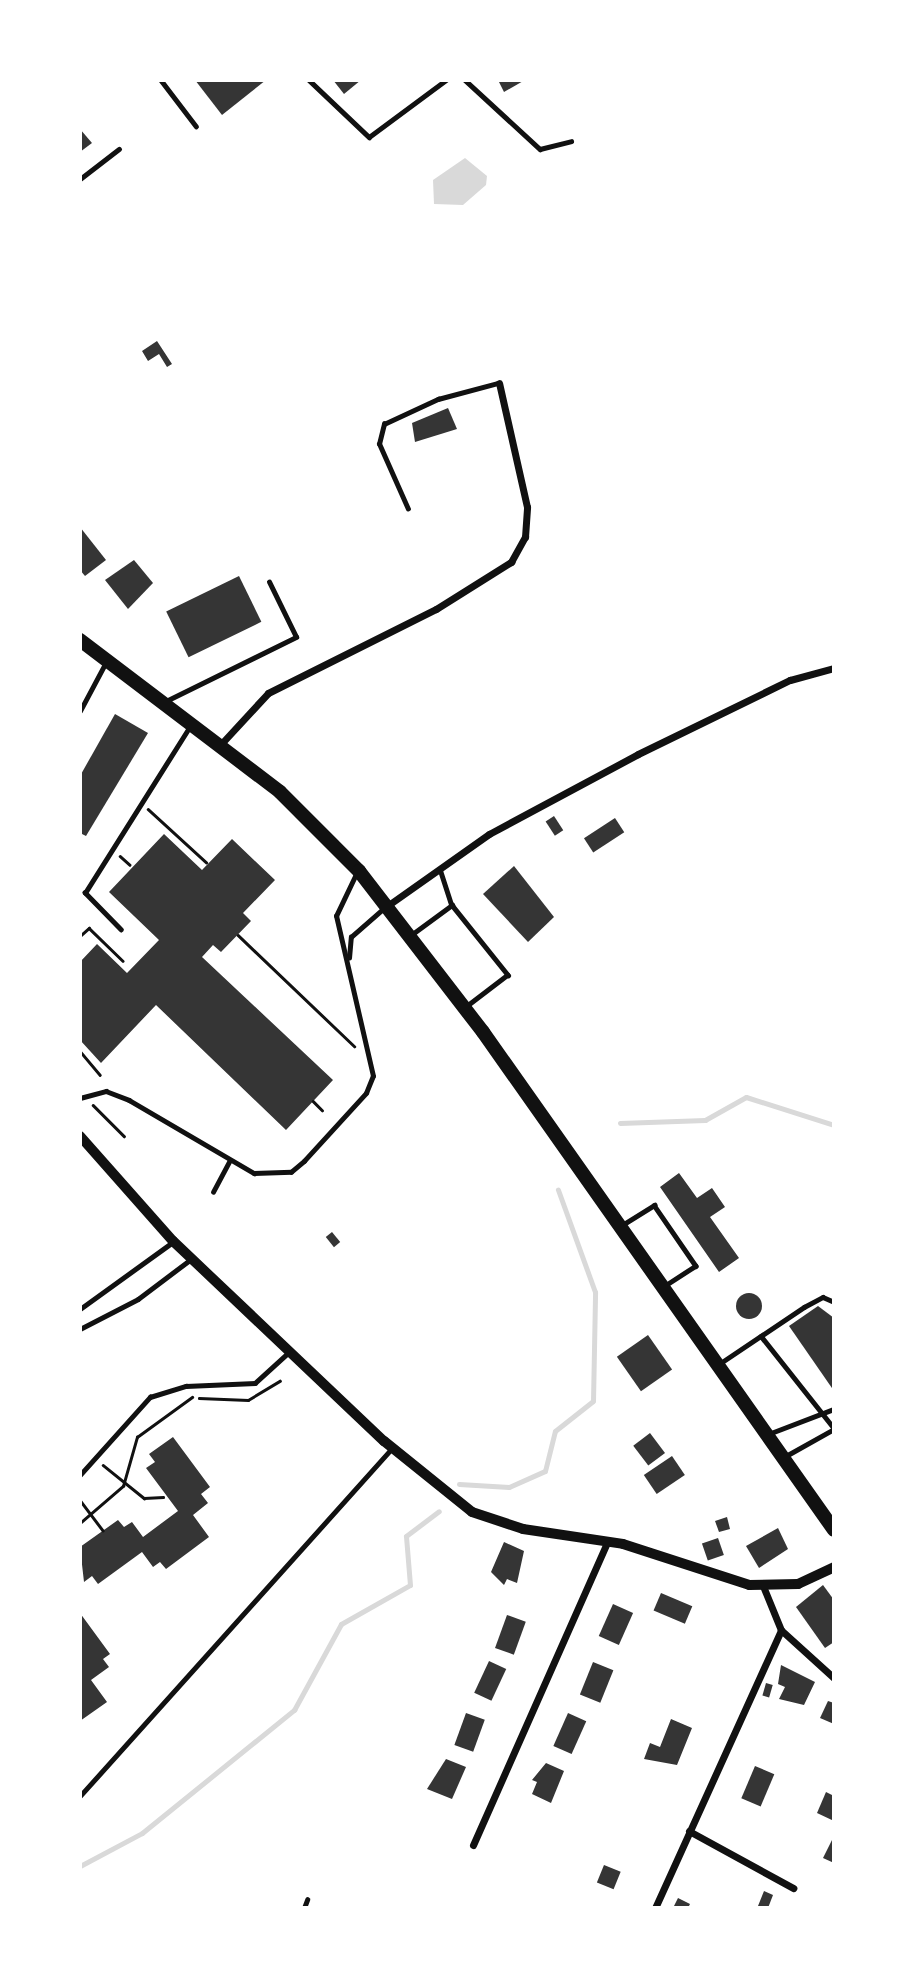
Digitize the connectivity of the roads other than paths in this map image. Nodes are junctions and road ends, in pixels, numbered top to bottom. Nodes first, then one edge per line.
1 (161, 80) edge
2 (309, 80) edge
3 (446, 80) edge
4 (465, 80) edge
5 (196, 126) dead end
6 (571, 141) dead end
7 (119, 149) dead end
8 (80, 180) edge
9 (499, 383) joint
10 (408, 509) dead end
11 (269, 582) dead end
12 (80, 640) edge
13 (107, 660) junction
14 (834, 668) edge
15 (165, 702) junction
16 (80, 711) edge
17 (193, 722) junction
18 (221, 744) junction
19 (440, 869) junction
20 (359, 871) junction
21 (452, 905) junction
22 (387, 906) junction
23 (121, 930) dead end
24 (410, 935) junction
25 (348, 960) junction
26 (465, 1008) junction
27 (80, 1098) edge
28 (80, 1136) edge
29 (229, 1162) junction
30 (213, 1192) dead end
31 (621, 1226) junction
32 (173, 1241) junction
33 (192, 1259) junction
34 (664, 1288) junction
35 (834, 1302) edge
36 (80, 1308) edge
37 (80, 1329) edge
38 (761, 1336) junction
39 (289, 1352) junction
40 (717, 1365) junction
41 (834, 1409) edge
42 (822, 1413) junction
43 (834, 1429) edge
44 (767, 1434) junction
45 (392, 1448) junction
46 (783, 1458) junction
47 (80, 1475) edge
48 (831, 1521) edge
49 (607, 1542) junction
50 (834, 1567) edge
51 (763, 1586) junction
52 (780, 1630) junction
53 (834, 1678) edge
54 (80, 1796) edge
55 (689, 1831) junction
56 (473, 1845) dead end
57 (793, 1888) dead end
58 (307, 1900) dead end
59 (304, 1908) edge
60 (655, 1908) edge

1 - 5 lane
2 - 3 lane
4 - 6 lane
7 - 8 lane
9 - 10 lane
9 - 18 street
11 - 15 lane
12 - 13 highway
13 - 15 highway
13 - 16 lane
14 - 19 street
15 - 17 highway
17 - 18 highway
17 - 23 lane
18 - 20 highway
19 - 21 lane
19 - 22 street
20 - 22 highway
20 - 25 lane
21 - 24 lane
21 - 26 lane
22 - 24 highway
22 - 25 lane
24 - 26 highway
25 - 29 lane
26 - 31 highway
27 - 29 lane
28 - 32 street
29 - 30 lane
31 - 34 highway
31 - 34 lane
32 - 33 street
32 - 36 lane
33 - 37 lane
33 - 39 street
34 - 40 highway
35 - 38 lane
38 - 40 lane
38 - 42 lane
39 - 45 street
39 - 47 lane
40 - 44 highway
41 - 42 lane
42 - 43 lane
42 - 44 lane
43 - 46 lane
44 - 46 highway
45 - 49 street
45 - 54 lane
46 - 48 highway
49 - 51 street
49 - 56 street
50 - 51 street
51 - 52 street
52 - 53 street
52 - 55 street
55 - 57 street
55 - 60 street
58 - 59 lane

